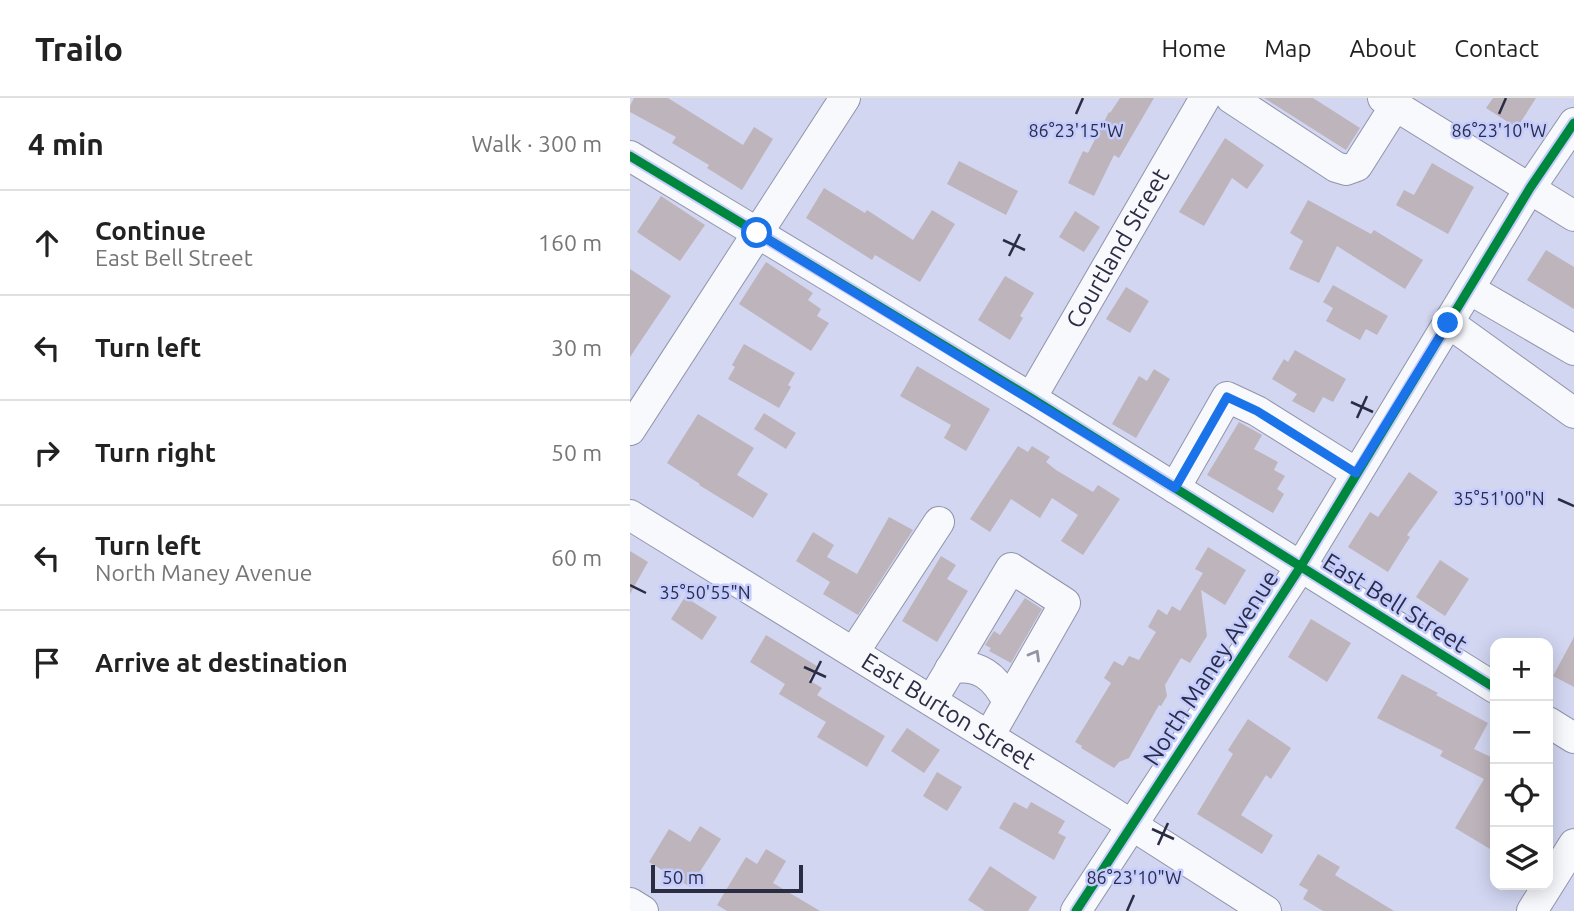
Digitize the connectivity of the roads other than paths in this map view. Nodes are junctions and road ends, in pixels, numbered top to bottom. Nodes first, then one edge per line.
1 (845, 98) edge
2 (1205, 98) edge
3 (1231, 98) edge
4 (1389, 102) edge
5 (1574, 123) edge
6 (630, 156) edge
7 (1530, 188) junction
8 (1574, 216) edge
9 (757, 233) junction
10 (1469, 289) junction
11 (1523, 320) junction
12 (1448, 323) junction
13 (1574, 350) edge
14 (1496, 358) junction
15 (1031, 398) junction
16 (1574, 414) edge
17 (630, 430) edge
18 (1356, 473) junction
19 (1175, 488) junction
20 (630, 515) edge
21 (939, 522) dead end
22 (1301, 566) junction
23 (854, 652) junction
24 (950, 669) junction
25 (1490, 685) edge
26 (932, 701) junction
27 (1008, 702) junction
28 (1553, 725) edge
29 (989, 736) junction
30 (1574, 738) edge
31 (1132, 824) junction
32 (1574, 844) edge
33 (630, 903) edge
34 (643, 911) edge
35 (1076, 911) edge
36 (1266, 911) edge
37 (1532, 911) edge

1 - 9 street
2 - 15 street, Courtland Street
3 - 4 street
4 - 7 street
5 - 7 street, North Maney Avenue
6 - 9 street, East Bell Street
7 - 8 street
7 - 10 street, North Maney Avenue
9 - 15 street, East Bell Street
9 - 17 street
10 - 11 street
10 - 12 street, North Maney Avenue
11 - 13 street
11 - 14 street
12 - 14 street
12 - 18 street, North Maney Avenue
14 - 16 street
15 - 19 street, East Bell Street
18 - 19 street
18 - 22 street, North Maney Avenue
19 - 22 street, East Bell Street
20 - 23 street, East Burton Street
21 - 23 street
22 - 25 street, East Bell Street
22 - 31 street, North Maney Avenue
23 - 26 street, East Burton Street
24 - 26 street
24 - 27 street
27 -> 24 street
26 - 29 street, East Burton Street
27 - 29 street
28 - 30 street
29 - 31 street, East Burton Street
31 - 35 street, North Maney Avenue
31 - 36 street, East Burton Street
32 - 37 street
33 - 34 street

